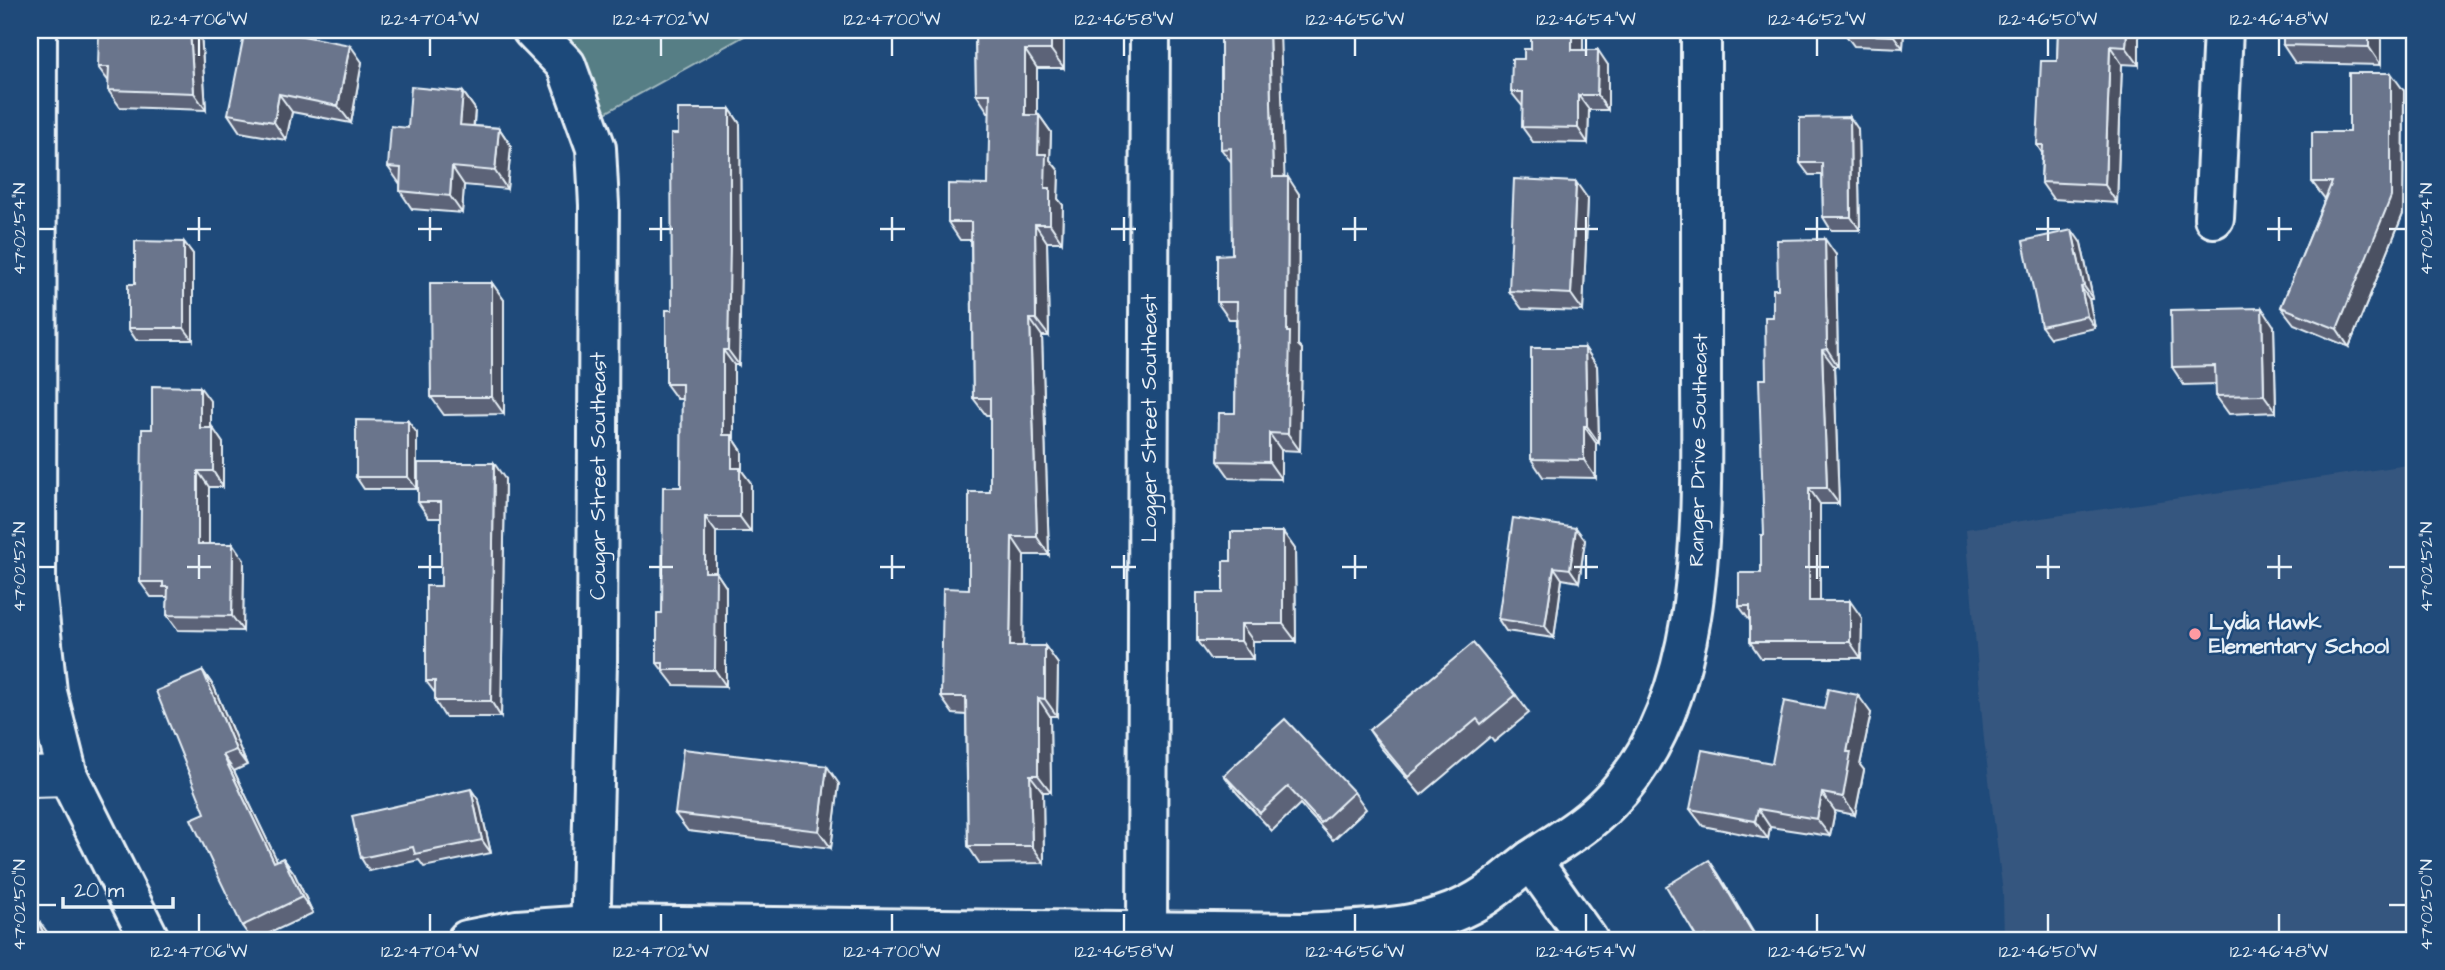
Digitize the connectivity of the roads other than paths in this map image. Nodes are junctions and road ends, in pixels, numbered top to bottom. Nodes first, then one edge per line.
1 (37, 30) edge
2 (532, 30) edge
3 (1150, 30) edge
4 (1701, 30) edge
5 (2223, 30) edge
6 (2214, 218) dead end
7 (68, 776) junction
8 (30, 777) edge
9 (1531, 860) junction
10 (1147, 932) junction
11 (590, 933) edge
12 (150, 940) edge
13 (467, 940) edge
14 (1588, 940) edge

1 - 7 street
2 - 11 street, Cougar Street Southeast
3 - 10 street, Logger Street Southeast
4 - 9 street, Ranger Drive Southeast
5 - 6 street
7 - 8 street
7 - 12 street
9 - 10 street, Ranger Drive Southeast
9 - 14 street
10 - 11 street, Ranger Drive Southeast
11 - 13 street, Ranger Drive Southeast

